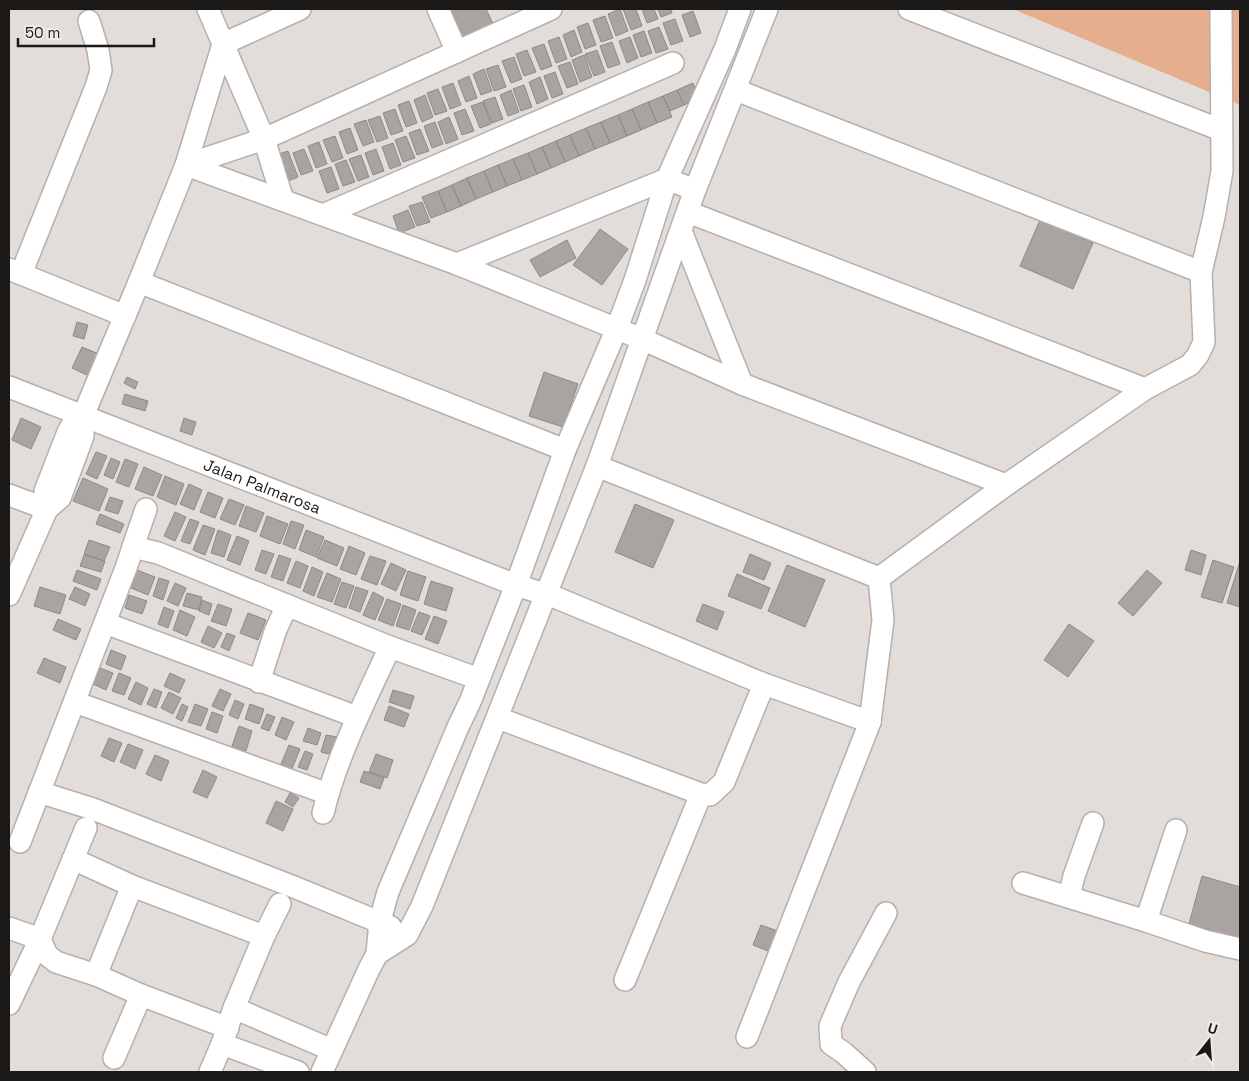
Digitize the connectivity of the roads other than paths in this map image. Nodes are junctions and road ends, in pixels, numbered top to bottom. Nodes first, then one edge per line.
1 (208, 9) edge
2 (300, 9) edge
3 (438, 9) edge
4 (551, 9) edge
5 (740, 9) edge
6 (767, 9) edge
7 (909, 9) edge
8 (1220, 9) edge
9 (517, 15) edge
10 (89, 21) dead end
11 (224, 44) junction
12 (457, 52) junction
13 (672, 63) dead end
14 (736, 90) junction
15 (1221, 130) junction
16 (264, 140) junction
17 (186, 165) junction
18 (667, 179) junction
19 (695, 190) junction
20 (283, 200) junction
21 (323, 215) junction
22 (685, 222) junction
23 (457, 264) junction
24 (15, 272) edge
25 (1201, 272) junction
26 (139, 282) junction
27 (125, 316) junction
28 (617, 328) junction
29 (642, 339) junction
30 (742, 384) junction
31 (9, 387) edge
32 (1146, 389) junction
33 (84, 416) junction
34 (565, 450) junction
35 (597, 466) junction
36 (1006, 485) junction
37 (9, 495) edge
38 (47, 509) junction
39 (146, 509) dead end
40 (133, 546) junction
41 (879, 578) junction
42 (516, 585) junction
43 (546, 594) junction
44 (9, 595) edge
45 (286, 605) junction
46 (105, 623) junction
47 (390, 647) junction
48 (478, 679) junction
49 (259, 682) junction
50 (764, 684) junction
51 (75, 702) junction
52 (357, 717) junction
53 (498, 718) junction
54 (870, 722) junction
55 (39, 792) junction
56 (700, 794) junction
57 (1093, 823) dead end
58 (86, 828) dead end
59 (1176, 830) dead end
60 (20, 842) dead end
61 (73, 859) junction
62 (1023, 883) dead end
63 (132, 886) junction
64 (1068, 896) junction
65 (280, 904) dead end
66 (886, 913) dead end
67 (380, 921) junction
68 (1146, 921) junction
69 (9, 928) edge
70 (407, 935) junction
71 (264, 936) junction
72 (40, 939) junction
73 (1240, 949) edge
74 (377, 954) junction
75 (96, 975) junction
76 (625, 980) dead end
77 (141, 995) junction
78 (9, 1004) edge
79 (228, 1027) junction
80 (747, 1037) dead end
81 (332, 1050) junction
82 (114, 1058) dead end
83 (210, 1072) edge
84 (298, 1072) edge
85 (322, 1072) edge
86 (865, 1072) edge

1 - 11 street
2 - 11 street
3 - 12 street
4 - 9 street
5 - 18 street
6 - 14 street
7 - 15 street
8 - 15 street
9 - 12 street
10 - 24 street
11 - 16 street
11 - 17 street
12 - 16 street
13 - 21 street
14 - 19 street
14 - 25 street
15 - 25 street
16 - 17 street
16 - 20 street
17 - 20 street
17 - 26 street
18 - 19 street
18 - 23 street
18 - 28 street
19 - 22 street
20 - 21 street
21 - 23 street
22 - 29 street
22 - 30 street
22 - 32 street
23 - 28 street
24 - 27 street
25 - 32 street
26 - 27 street
26 - 34 street
27 - 33 street
28 - 29 street
28 - 34 street
29 - 30 street
29 - 35 street
30 - 36 street
31 - 33 street, Jalan Palmarosa
32 - 36 street
33 - 38 street
33 - 42 street, Jalan Palmarosa
34 - 42 street
35 - 41 street
35 - 43 street
36 - 41 street
37 - 38 street
38 - 44 street
39 - 40 street
40 - 45 street
40 - 46 street
41 - 54 street
42 - 43 street, Jalan Palmarosa
42 - 48 street
43 - 50 street, Jalan Palmarosa
43 - 53 street
45 - 47 street
45 - 49 street
46 - 49 street
46 - 51 street
47 - 48 street
47 - 52 street
48 - 67 street
49 - 52 street
50 - 54 street, Jalan Palmarosa
50 - 56 street
51 - 52 street
51 - 55 street
53 - 56 street
53 - 70 street
54 - 80 street
55 - 60 street
55 - 67 street
56 - 76 street
57 - 64 street
58 - 61 street
59 - 68 street
61 - 63 street
61 - 72 street
62 - 64 street
63 - 71 street
63 - 75 street
64 - 68 street
65 - 71 street
66 - 86 street
67 - 70 street
67 - 74 street
68 - 73 street
69 - 72 street
70 - 74 street
71 - 79 street
72 - 75 street
72 - 78 street
74 - 81 street
75 - 77 street
77 - 79 street
77 - 82 street
79 - 81 street
79 - 83 street
79 - 84 street
81 - 85 street

